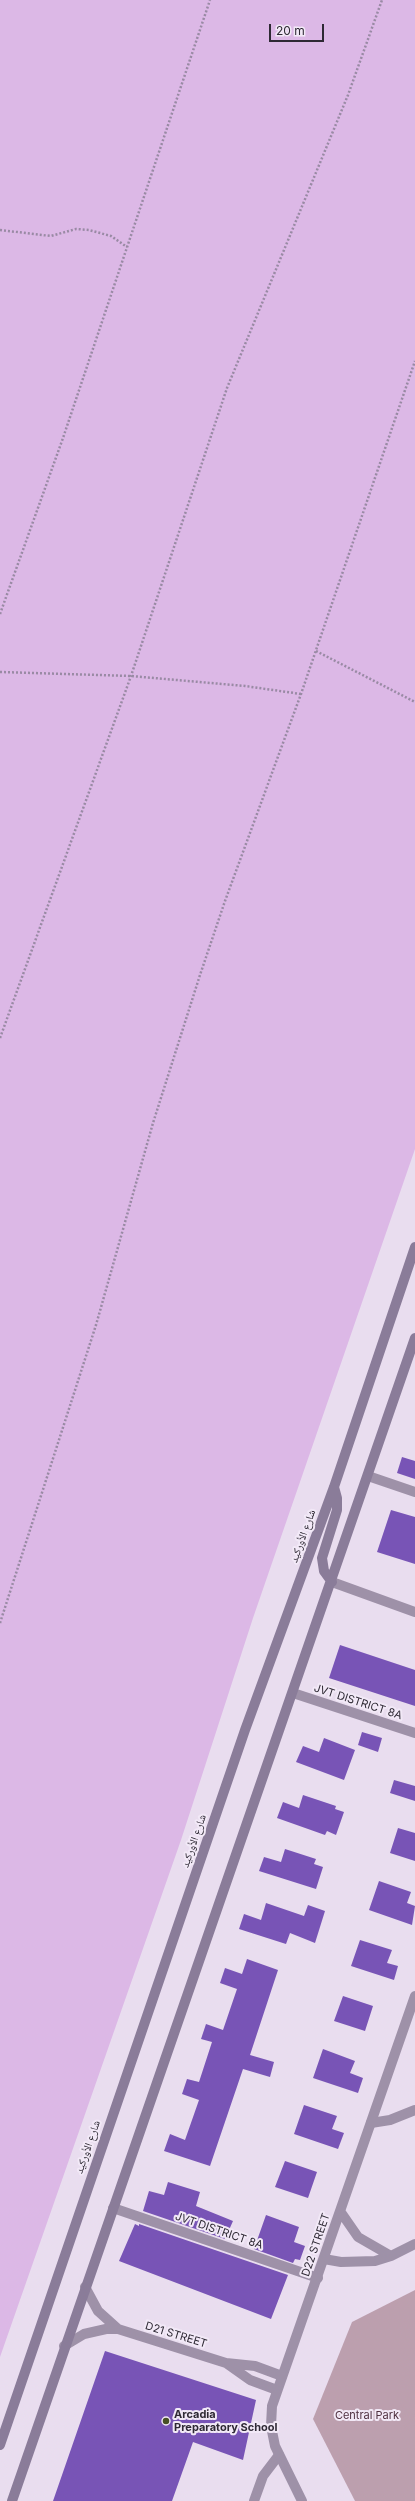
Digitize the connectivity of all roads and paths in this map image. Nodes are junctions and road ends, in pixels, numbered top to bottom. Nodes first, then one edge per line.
1 (210, 0) edge
2 (382, 0) edge
3 (0, 230) edge
4 (127, 247) junction
5 (415, 361) edge
6 (0, 614) edge
7 (316, 651) junction
8 (0, 672) edge
9 (131, 676) junction
10 (301, 694) junction
11 (415, 702) edge
12 (0, 1038) edge
13 (415, 1246) edge
14 (415, 1338) edge
15 (368, 1476) junction
16 (334, 1488) junction
17 (415, 1492) edge
18 (332, 1582) junction
19 (415, 1612) edge
20 (0, 1623) edge
21 (293, 1693) junction
22 (415, 1733) edge
23 (415, 1996) edge
24 (415, 2110) edge
25 (371, 2123) junction
26 (113, 2208) junction
27 (340, 2211) junction
28 (415, 2244) edge
29 (391, 2256) junction
30 (324, 2259) junction
31 (318, 2278) junction
32 (85, 2287) junction
33 (118, 2329) junction
34 (64, 2346) junction
35 (226, 2363) junction
36 (282, 2376) junction
37 (277, 2390) junction
38 (0, 2444) edge
39 (279, 2455) junction
40 (12, 2501) edge
41 (254, 2501) edge
42 (302, 2501) edge

1 - 4 path
2 - 9 path
3 - 4 path
4 - 6 path
5 - 7 path
7 - 10 path
7 - 11 path
8 - 9 path
9 - 10 path
9 - 12 path
10 - 20 path
13 - 16 street, شارع الأوركيد
14 - 15 street
15 - 17 street
15 - 18 street
16 - 18 street
16 - 38 street, شارع الأوركيد
18 - 19 street
18 - 21 street
21 - 22 street, JVT DISTRICT 8A
21 - 26 street
23 - 25 street, D22 STREET
24 - 25 street
25 - 27 street, D22 STREET
26 - 31 street, JVT DISTRICT 8A
26 - 32 street
27 - 29 street
27 - 30 street, D22 STREET
28 - 29 street
29 - 30 street
30 - 31 street, D22 STREET
31 - 36 street, D22 STREET
32 - 33 street, D21 STREET
32 - 34 street
33 - 34 street, D21 STREET
33 - 35 street, D21 STREET
34 - 40 street
35 - 36 street, D21 STREET
35 - 37 street, D21 STREET
36 - 37 street, D22 STREET
37 - 39 street, D22 STREET
39 - 41 street
39 - 42 street, D22 STREET

